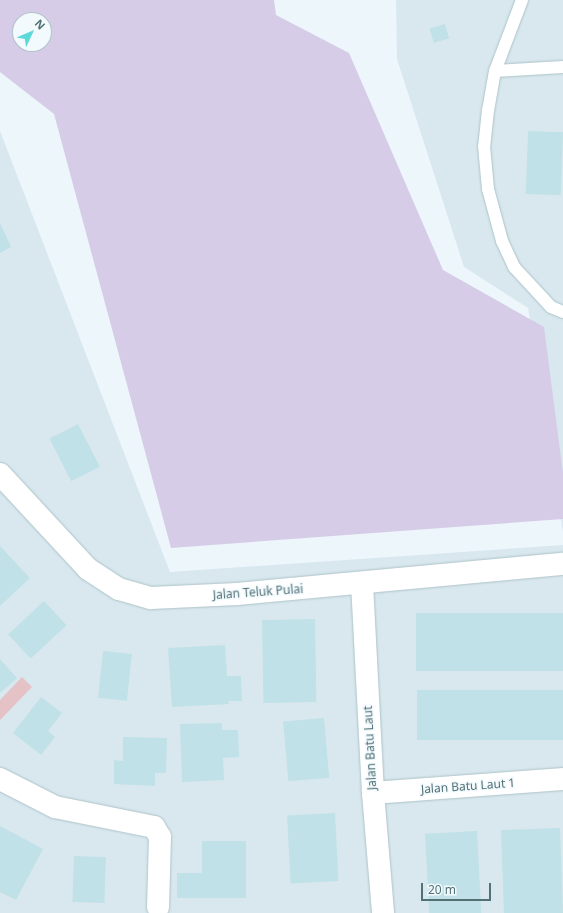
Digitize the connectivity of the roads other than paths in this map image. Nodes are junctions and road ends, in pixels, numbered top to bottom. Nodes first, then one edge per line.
1 (522, 0) edge
2 (563, 67) edge
3 (494, 72) junction
4 (563, 312) edge
5 (0, 474) edge
6 (563, 564) edge
7 (362, 583) junction
8 (0, 779) edge
9 (563, 779) edge
10 (372, 793) junction
11 (158, 906) dead end
12 (383, 913) edge

1 - 3 lane
2 - 3 lane
3 - 4 lane
5 - 7 street, Jalan Teluk Pulai
6 - 7 street, Jalan Teluk Pulai
7 - 10 street, Jalan Batu Laut
8 - 11 street
9 - 10 street, Jalan Batu Laut 1
10 - 12 street, Jalan Batu Laut

